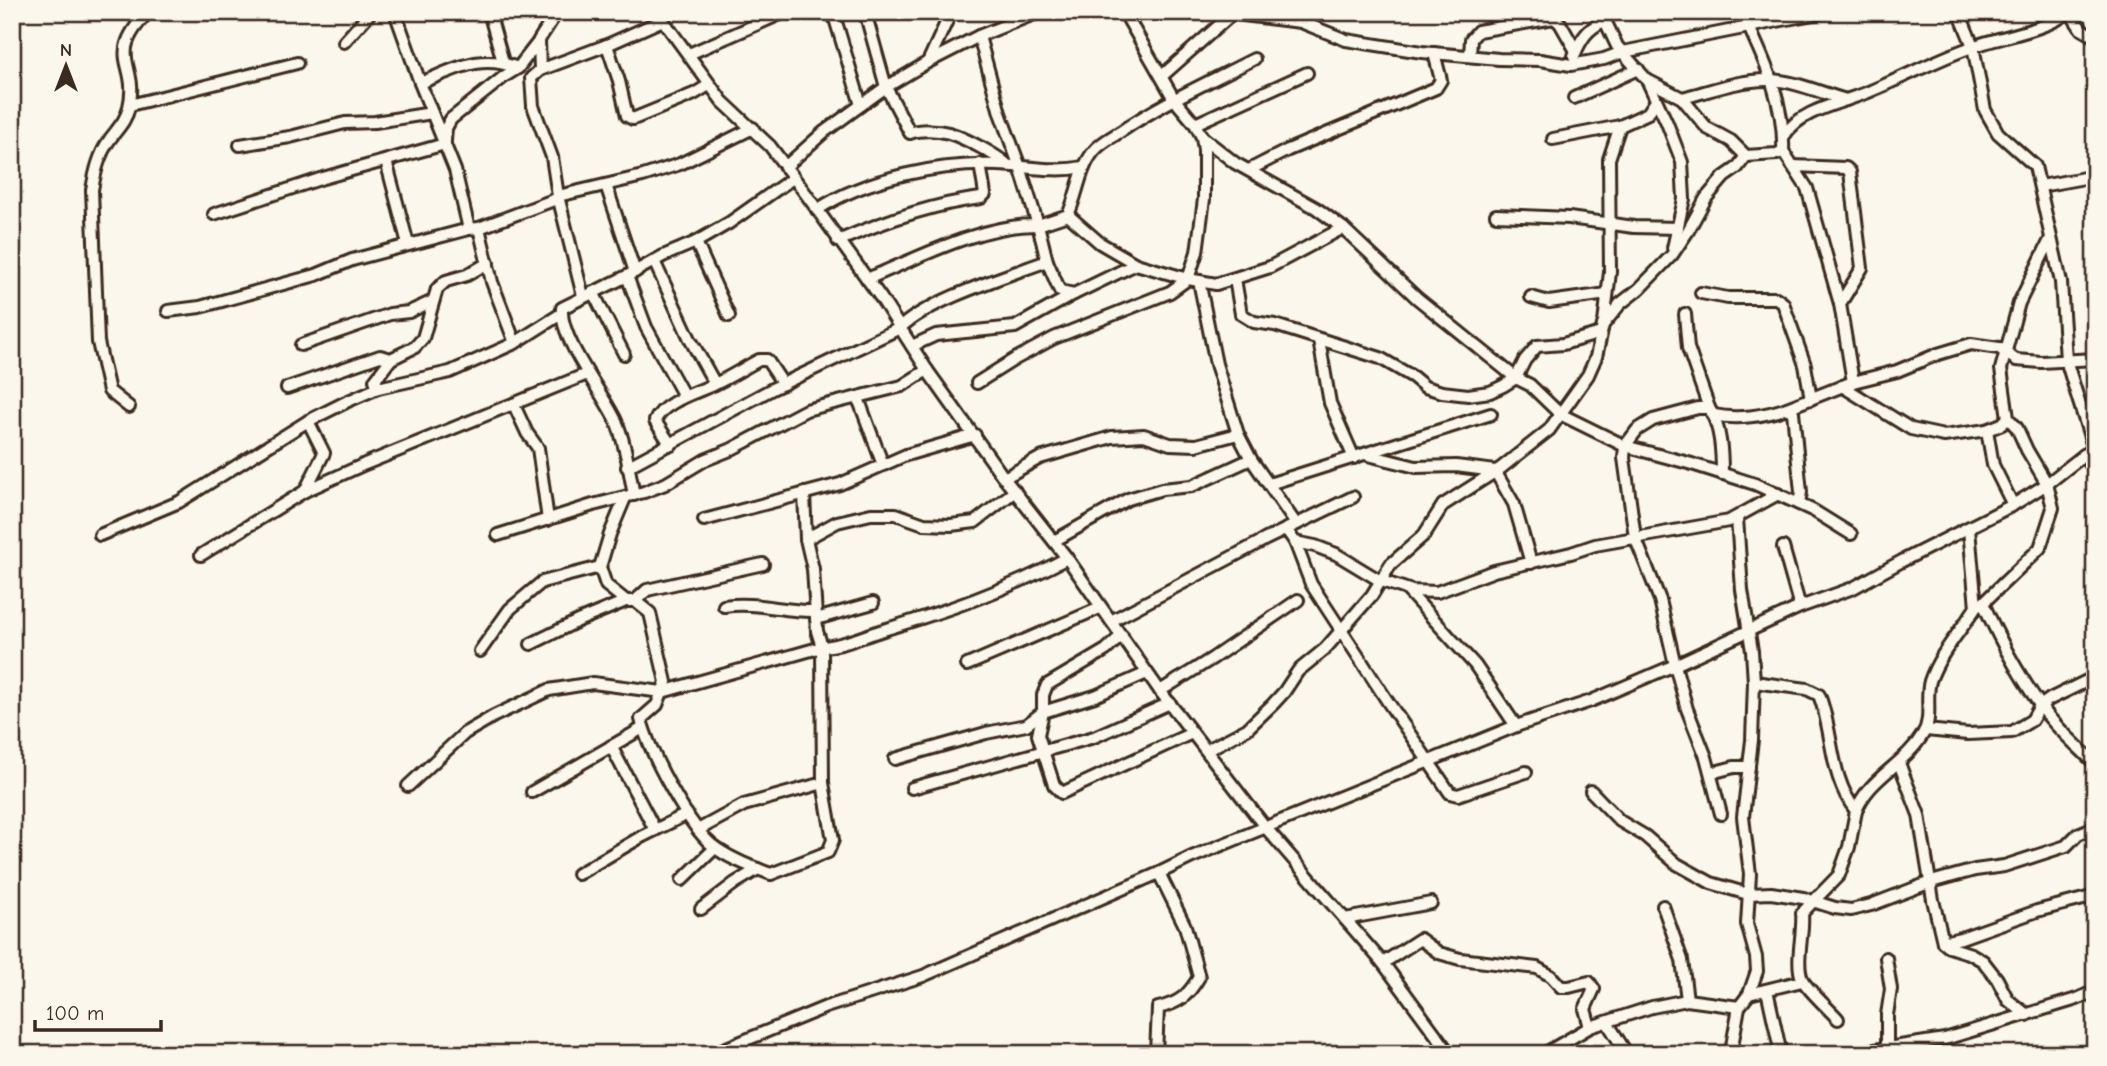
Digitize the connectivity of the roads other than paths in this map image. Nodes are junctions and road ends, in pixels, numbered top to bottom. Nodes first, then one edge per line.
1 (148, 12) edge
2 (371, 12) edge
3 (395, 12) edge
4 (489, 12) edge
5 (543, 12) edge
6 (557, 12) edge
7 (833, 12) edge
8 (865, 12) edge
9 (951, 12) edge
10 (1039, 12) edge
11 (1124, 12) edge
12 (1217, 12) edge
13 (1318, 12) edge
14 (1744, 12) edge
15 (1824, 12) edge
16 (1959, 12) edge
17 (2069, 12) edge
18 (779, 14) edge
19 (1233, 14) junction
20 (1254, 14) edge
21 (660, 16) edge
22 (1602, 17) edge
23 (1771, 17) edge
24 (1301, 22) junction
25 (548, 23) junction
26 (1749, 27) junction
27 (979, 36) junction
28 (2095, 37) edge
29 (540, 40) junction
30 (344, 42) dead end
31 (607, 45) junction
32 (1973, 46) junction
33 (1576, 51) junction
34 (1623, 51) junction
35 (1434, 53) junction
36 (689, 54) junction
37 (1470, 56) junction
38 (1254, 59) dead end
39 (503, 62) junction
40 (928, 62) junction
41 (298, 63) dead end
42 (1571, 65) junction
43 (518, 68) junction
44 (1638, 69) junction
45 (540, 70) junction
46 (1307, 73) dead end
47 (1162, 76) junction
48 (1769, 79) junction
49 (1647, 80) junction
50 (420, 83) junction
51 (709, 85) junction
52 (886, 88) junction
53 (1574, 98) dead end
54 (1682, 98) junction
55 (1174, 99) junction
56 (1656, 101) junction
57 (1847, 101) junction
58 (130, 105) junction
59 (861, 105) junction
60 (432, 113) junction
61 (1195, 124) junction
62 (1620, 126) junction
63 (753, 128) junction
64 (1784, 136) junction
65 (1202, 137) junction
66 (1553, 139) dead end
67 (445, 144) junction
68 (240, 145) dead end
69 (1783, 150) junction
70 (1746, 156) junction
71 (386, 161) junction
72 (980, 164) junction
73 (1007, 165) junction
74 (1793, 166) junction
75 (785, 167) junction
76 (1020, 167) junction
77 (1083, 167) junction
78 (1249, 170) junction
79 (2095, 176) edge
80 (793, 178) junction
81 (606, 184) junction
82 (2041, 187) junction
83 (559, 197) junction
84 (817, 211) junction
85 (214, 214) dead end
86 (1068, 215) junction
87 (1496, 215) dead end
88 (1610, 224) junction
89 (1038, 225) junction
90 (1343, 228) junction
91 (1678, 228) junction
92 (474, 229) junction
93 (2051, 238) junction
94 (838, 241) junction
95 (696, 242) junction
96 (408, 244) junction
97 (1672, 254) junction
98 (654, 261) junction
99 (1047, 261) junction
100 (488, 263) junction
101 (1136, 264) junction
102 (631, 274) junction
103 (867, 279) junction
104 (1235, 279) junction
105 (1193, 280) junction
106 (1607, 293) junction
107 (1701, 293) dead end
108 (588, 294) junction
109 (1074, 294) junction
110 (1531, 297) dead end
111 (433, 301) junction
112 (1840, 304) junction
113 (168, 311) dead end
114 (561, 314) junction
115 (1685, 314) dead end
116 (729, 316) dead end
117 (900, 328) junction
118 (1602, 329) junction
119 (1319, 340) junction
120 (515, 343) junction
121 (301, 345) dead end
122 (912, 346) junction
123 (2005, 353) junction
124 (624, 354) dead end
125 (391, 359) junction
126 (2095, 359) edge
127 (2066, 360) junction
128 (927, 370) junction
129 (587, 374) junction
130 (1516, 378) junction
131 (1853, 382) junction
132 (977, 383) dead end
133 (715, 384) junction
134 (783, 384) junction
135 (1842, 386) junction
136 (287, 388) dead end
137 (378, 388) junction
138 (684, 396) junction
139 (858, 398) junction
140 (1811, 399) junction
141 (514, 405) junction
142 (129, 407) dead end
143 (1787, 408) junction
144 (1711, 412) junction
145 (1491, 414) dead end
146 (1560, 414) junction
147 (2008, 418) junction
148 (308, 421) junction
149 (1987, 430) junction
150 (1238, 433) junction
151 (975, 435) junction
152 (671, 445) junction
153 (1625, 446) junction
154 (2091, 451) edge
155 (1360, 456) junction
156 (1251, 459) junction
157 (883, 465) junction
158 (628, 467) junction
159 (2095, 470) edge
160 (1495, 471) junction
161 (1722, 474) junction
162 (1004, 478) junction
163 (1269, 484) junction
164 (2047, 484) junction
165 (304, 491) junction
166 (1015, 491) junction
167 (804, 494) junction
168 (1778, 494) junction
169 (630, 497) junction
170 (1353, 497) dead end
171 (1799, 504) junction
172 (2013, 505) junction
173 (1737, 518) junction
174 (548, 520) junction
175 (704, 520) dead end
176 (1291, 527) junction
177 (1969, 529) junction
178 (1851, 534) dead end
179 (100, 535) dead end
180 (498, 535) dead end
181 (1635, 537) junction
182 (806, 539) junction
183 (1054, 541) junction
184 (1295, 542) junction
185 (1783, 547) dead end
186 (201, 555) dead end
187 (1067, 558) junction
188 (1531, 563) junction
189 (763, 564) dead end
190 (600, 566) junction
191 (1379, 580) junction
192 (1405, 588) junction
193 (1298, 600) dead end
194 (631, 601) junction
195 (873, 603) dead end
196 (1980, 605) junction
197 (724, 606) dead end
198 (1800, 607) junction
199 (1101, 608) junction
200 (815, 615) junction
201 (1111, 621) junction
202 (1340, 630) junction
203 (1747, 631) junction
204 (1122, 635) junction
205 (531, 645) dead end
206 (822, 647) junction
207 (480, 651) dead end
208 (967, 665) dead end
209 (1675, 665) junction
210 (1147, 673) junction
211 (2095, 677) edge
212 (1754, 682) junction
213 (1160, 691) junction
214 (662, 692) junction
215 (1170, 703) junction
216 (2040, 706) junction
217 (1043, 712) junction
218 (1516, 726) junction
219 (643, 728) junction
220 (1926, 730) junction
221 (1192, 733) junction
222 (611, 746) junction
223 (1207, 750) junction
224 (1043, 751) junction
225 (895, 759) dead end
226 (1431, 762) junction
227 (1899, 763) junction
228 (2095, 764) edge
229 (1749, 767) junction
230 (1526, 772) dead end
231 (1711, 773) junction
232 (823, 783) junction
233 (408, 786) dead end
234 (912, 788) dead end
235 (1591, 791) dead end
236 (532, 792) dead end
237 (1856, 811) junction
238 (687, 814) junction
239 (1721, 814) dead end
240 (2095, 827) edge
241 (1266, 828) junction
242 (654, 830) junction
243 (698, 830) junction
244 (715, 848) junction
245 (758, 869) junction
246 (1159, 873) junction
247 (578, 874) dead end
248 (682, 880) dead end
249 (1931, 882) junction
250 (1748, 894) junction
251 (2095, 896) edge
252 (1813, 902) junction
253 (1431, 903) dead end
254 (1663, 906) dead end
255 (701, 909) dead end
256 (1345, 919) junction
257 (1943, 942) junction
258 (1886, 958) dead end
259 (1383, 963) junction
260 (1802, 981) junction
261 (1767, 990) junction
262 (2095, 991) edge
263 (1749, 994) junction
264 (1686, 1000) junction
265 (1739, 1007) junction
266 (2027, 1015) junction
267 (1838, 1019) dead end
268 (1607, 1022) junction
269 (1590, 1027) junction
270 (1887, 1047) junction
271 (1629, 1052) edge
272 (1734, 1052) edge
273 (1856, 1053) edge
274 (712, 1054) edge
275 (1156, 1054) edge
276 (1450, 1054) edge
277 (1544, 1054) edge
278 (1720, 1054) edge
279 (1781, 1054) edge

1 - 58 street
2 - 30 street
3 - 50 street
4 - 39 street
5 - 25 street
6 - 25 street
7 - 59 street
8 - 52 street
9 - 40 street
10 - 27 street
11 - 47 street
12 - 19 street
13 - 24 street
14 - 26 street
15 - 23 street
16 - 32 street
17 - 28 street
17 - 32 street
18 - 36 street
19 - 20 street
19 - 47 street
20 - 24 street
21 - 31 street
21 - 36 street
22 - 33 street
22 - 34 street
23 - 26 street
24 - 35 street
25 - 29 street
26 - 34 street
26 - 48 street
27 - 40 street
27 - 76 street
29 - 43 street
29 - 45 street
31 - 45 street
31 - 51 street
32 - 57 street
32 - 82 street
33 - 37 street
33 - 42 street
34 - 42 street
34 - 44 street
35 - 37 street
35 - 78 street
36 - 51 street
37 - 42 street
38 - 55 street
39 - 43 street
39 - 50 street
40 - 52 street
41 - 58 street
43 - 67 street
44 - 49 street
44 - 53 street
45 - 83 street
46 - 61 street
47 - 55 street
48 - 54 street
48 - 57 street
48 - 64 street
49 - 54 street
49 - 56 street
50 - 60 street
51 - 63 street
52 - 59 street
52 - 73 street
54 - 70 street
55 - 61 street
55 - 77 street
56 - 62 street
56 - 91 street
57 - 64 street
58 - 142 street
59 - 75 street
60 - 67 street
60 - 68 street
61 - 65 street
62 - 66 street
62 - 88 street
63 - 75 street
63 - 81 street
64 - 69 street
65 - 78 street
65 - 105 street
67 - 71 street
67 - 92 street
69 - 70 street
69 - 74 street
70 - 97 street
71 - 85 street
71 - 96 street
72 - 73 street
72 - 84 street
72 - 94 street
73 - 76 street
74 - 112 street
74 - 112 street
75 - 80 street
76 - 77 street
76 - 89 street
77 - 86 street
78 - 90 street
79 - 82 street
80 - 84 street
80 - 95 street
81 - 83 street
81 - 102 street
82 - 93 street
83 - 92 street
83 - 108 street
84 - 94 street
86 - 89 street
86 - 101 street
87 - 88 street
88 - 91 street
88 - 106 street
89 - 99 street
89 - 103 street
90 - 104 street
90 - 130 street
91 - 97 street
92 - 96 street
92 - 100 street
93 - 123 street
93 - 127 street
94 - 103 street
95 - 98 street
95 - 116 street
96 - 113 street
97 - 118 street
98 - 102 street
98 - 133 street
99 - 109 street
99 - 117 street
100 - 111 street
100 - 120 street
101 - 105 street
101 - 109 street
102 - 108 street
102 - 138 street
103 - 117 street
104 - 105 street
104 - 119 street
105 - 132 street
105 - 150 street
106 - 110 street
106 - 118 street
107 - 140 street
108 - 114 street
108 - 124 street
109 - 122 street
111 - 121 street
111 - 125 street
112 - 131 street
114 - 120 street
114 - 129 street
115 - 144 street
117 - 122 street
117 - 134 street
118 - 130 street
118 - 146 street
119 - 130 street
119 - 155 street
120 - 137 street
122 - 128 street
123 - 127 street
123 - 131 street
123 - 147 street
125 - 136 street
125 - 137 street
126 - 127 street
127 - 154 street
128 - 139 street
128 - 151 street
129 - 141 street
129 - 158 street
130 - 146 street
131 - 135 street
133 - 134 street
133 - 138 street
134 - 152 street
135 - 140 street
135 - 149 street
137 - 148 street
138 - 152 street
139 - 157 street
139 - 169 street
140 - 143 street
141 - 165 street
141 - 174 street
143 - 144 street
143 - 171 street
144 - 153 street
144 - 161 street
145 - 155 street
146 - 153 street
146 - 160 street
147 - 149 street
147 - 164 street
148 - 165 street
148 - 179 street
149 - 172 street
150 - 156 street
150 - 162 street
151 - 157 street
151 - 162 street
152 - 158 street
153 - 161 street
153 - 181 street
154 - 159 street
154 - 164 street
155 - 160 street
155 - 163 street
156 - 163 street
156 - 183 street
157 - 167 street
158 - 169 street
160 - 188 street
160 - 191 street
161 - 168 street
162 - 166 street
163 - 176 street
164 - 172 street
164 - 196 street
165 - 186 street
166 - 182 street
166 - 183 street
167 - 175 street
167 - 182 street
168 - 171 street
168 - 173 street
169 - 174 street
169 - 190 street
170 - 176 street
171 - 178 street
172 - 177 street
173 - 181 street
173 - 203 street
174 - 180 street
176 - 184 street
176 - 201 street
177 - 196 street
177 - 198 street
181 - 188 street
181 - 209 street
182 - 200 street
183 - 187 street
184 - 191 street
184 - 202 street
185 - 198 street
187 - 199 street
187 - 206 street
188 - 192 street
189 - 194 street
190 - 194 street
190 - 207 street
191 - 192 street
191 - 202 street
192 - 218 street
193 - 213 street
194 - 205 street
194 - 214 street
195 - 200 street
196 - 216 street
196 - 220 street
197 - 200 street
198 - 203 street
199 - 201 street
199 - 208 street
200 - 206 street
201 - 204 street
202 - 223 street
202 - 226 street
203 - 209 street
203 - 212 street
204 - 210 street
204 - 217 street
206 - 214 street
206 - 232 street
209 - 218 street
209 - 231 street
210 - 213 street
210 - 217 street
211 - 216 street
212 - 229 street
212 - 237 street
213 - 215 street
214 - 219 street
214 - 233 street
215 - 221 street
215 - 224 street
216 - 220 street
216 - 228 street
217 - 224 street
217 - 225 street
218 - 226 street
219 - 222 street
219 - 238 street
220 - 227 street
221 - 223 street
221 - 224 street
222 - 236 street
222 - 242 street
223 - 241 street
224 - 234 street
226 - 230 street
226 - 241 street
227 - 237 street
227 - 249 street
229 - 231 street
229 - 250 street
231 - 239 street
232 - 243 street
232 - 245 street
235 - 250 street
237 - 252 street
238 - 242 street
238 - 243 street
240 - 249 street
241 - 246 street
241 - 256 street
242 - 247 street
243 - 244 street
244 - 245 street
244 - 248 street
245 - 255 street
246 - 274 street
246 - 275 street
249 - 252 street
249 - 257 street
250 - 252 street
250 - 263 street
251 - 257 street
252 - 260 street
253 - 256 street
254 - 264 street
256 - 259 street
257 - 266 street
258 - 270 street
259 - 269 street
259 - 276 street
260 - 261 street
260 - 267 street
261 - 263 street
261 - 279 street
262 - 266 street
263 - 265 street
264 - 265 street
264 - 268 street
265 - 272 street
266 - 270 street
268 - 269 street
268 - 271 street
269 - 277 street
270 - 273 street
272 - 278 street

